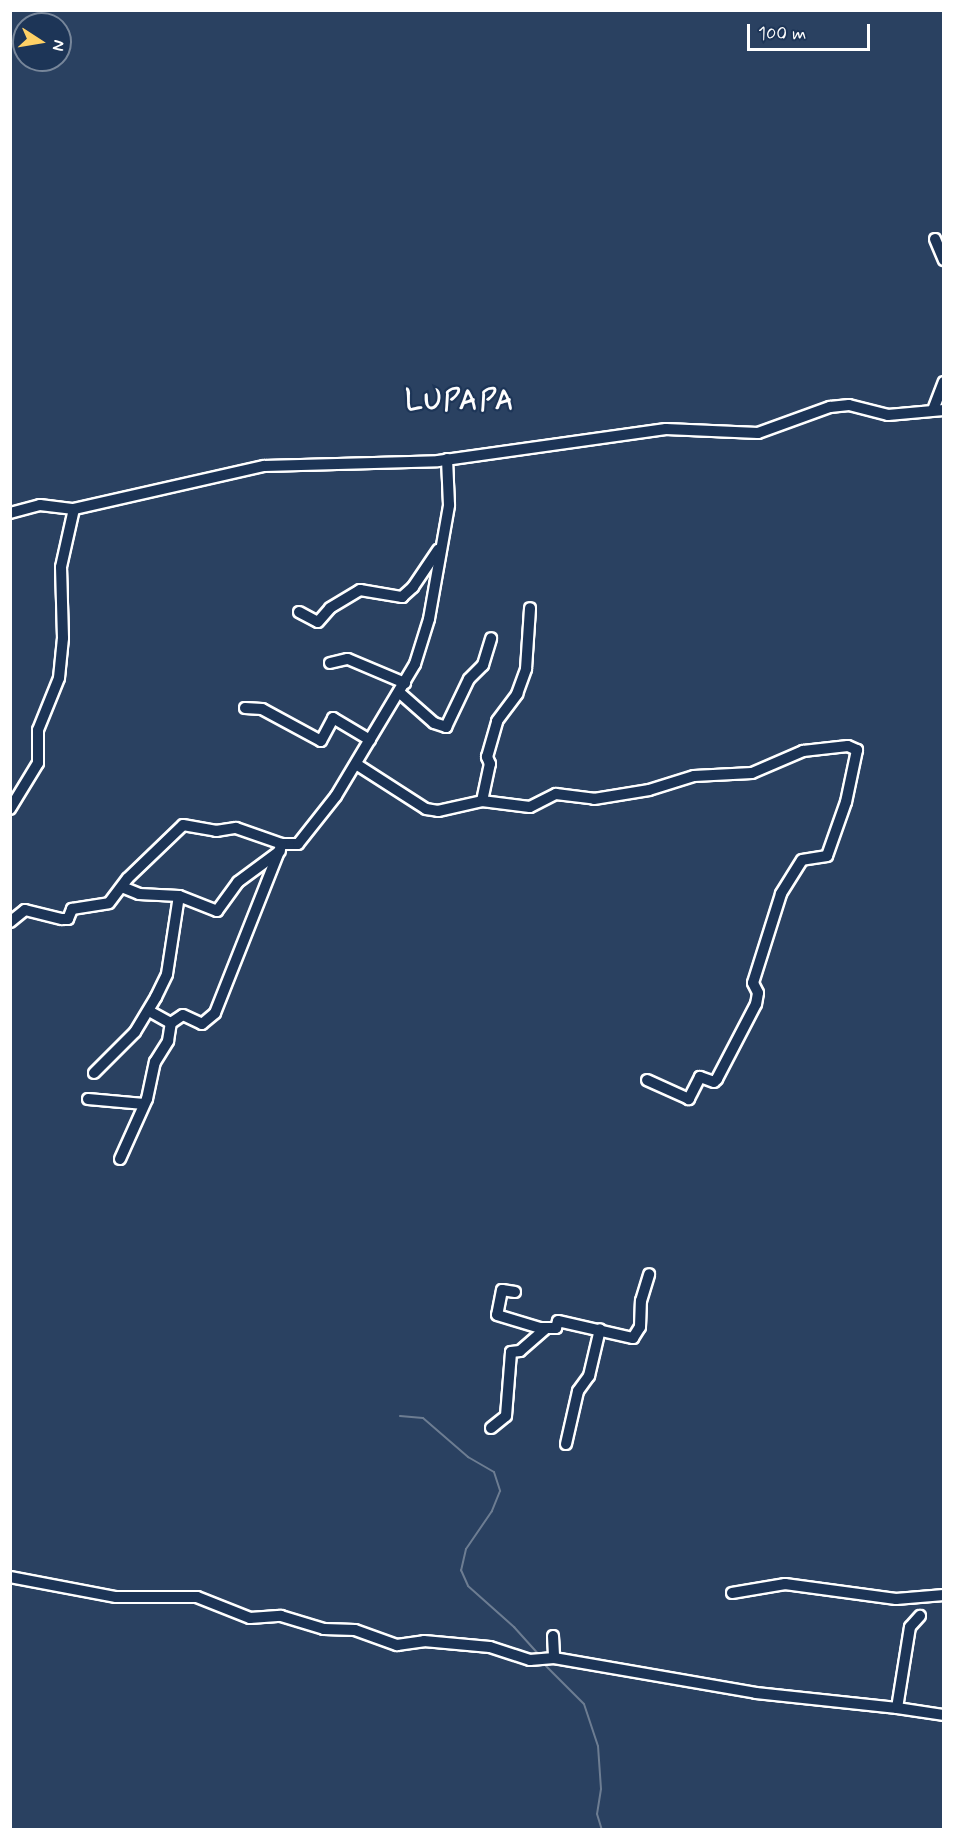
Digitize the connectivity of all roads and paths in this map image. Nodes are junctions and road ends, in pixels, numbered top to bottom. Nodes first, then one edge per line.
1 (935, 239) dead end
2 (944, 260) edge
3 (944, 382) edge
4 (938, 410) edge
5 (447, 459) junction
6 (74, 508) junction
7 (10, 513) edge
8 (441, 545) junction
9 (530, 608) dead end
10 (299, 612) dead end
11 (490, 638) dead end
12 (330, 663) dead end
13 (402, 688) junction
14 (244, 708) dead end
15 (370, 740) junction
16 (356, 764) junction
17 (482, 801) junction
18 (10, 809) edge
19 (281, 848) junction
20 (122, 887) junction
21 (179, 896) junction
22 (10, 922) edge
23 (149, 1011) junction
24 (171, 1023) junction
25 (94, 1073) dead end
26 (647, 1080) dead end
27 (88, 1099) dead end
28 (144, 1104) junction
29 (120, 1159) dead end
30 (649, 1274) dead end
31 (515, 1292) dead end
32 (546, 1328) junction
33 (600, 1329) junction
34 (492, 1428) dead end
35 (566, 1444) dead end
36 (10, 1577) edge
37 (732, 1593) dead end
38 (944, 1595) edge
39 (920, 1616) dead end
40 (554, 1636) dead end
41 (554, 1658) junction
42 (897, 1708) junction
43 (944, 1715) edge

1 - 2 street
3 - 4 street
4 - 5 street
5 - 6 street
5 - 8 street
6 - 7 street
6 - 18 street
8 - 10 street
8 - 13 street
9 - 17 street
11 - 13 street
12 - 13 street
13 - 15 street
14 - 15 street
15 - 16 street
16 - 17 street
16 - 19 street
17 - 26 street
19 - 20 street
19 - 21 street
19 - 24 street
20 - 21 street
20 - 22 street
21 - 23 street
23 - 24 street
23 - 25 street
24 - 28 street
27 - 28 street
28 - 29 street
30 - 33 street
31 - 32 street
32 - 33 street
32 - 34 street
33 - 35 street
36 - 41 street
37 - 38 street
39 - 42 street
40 - 41 street
41 - 42 street
42 - 43 street

